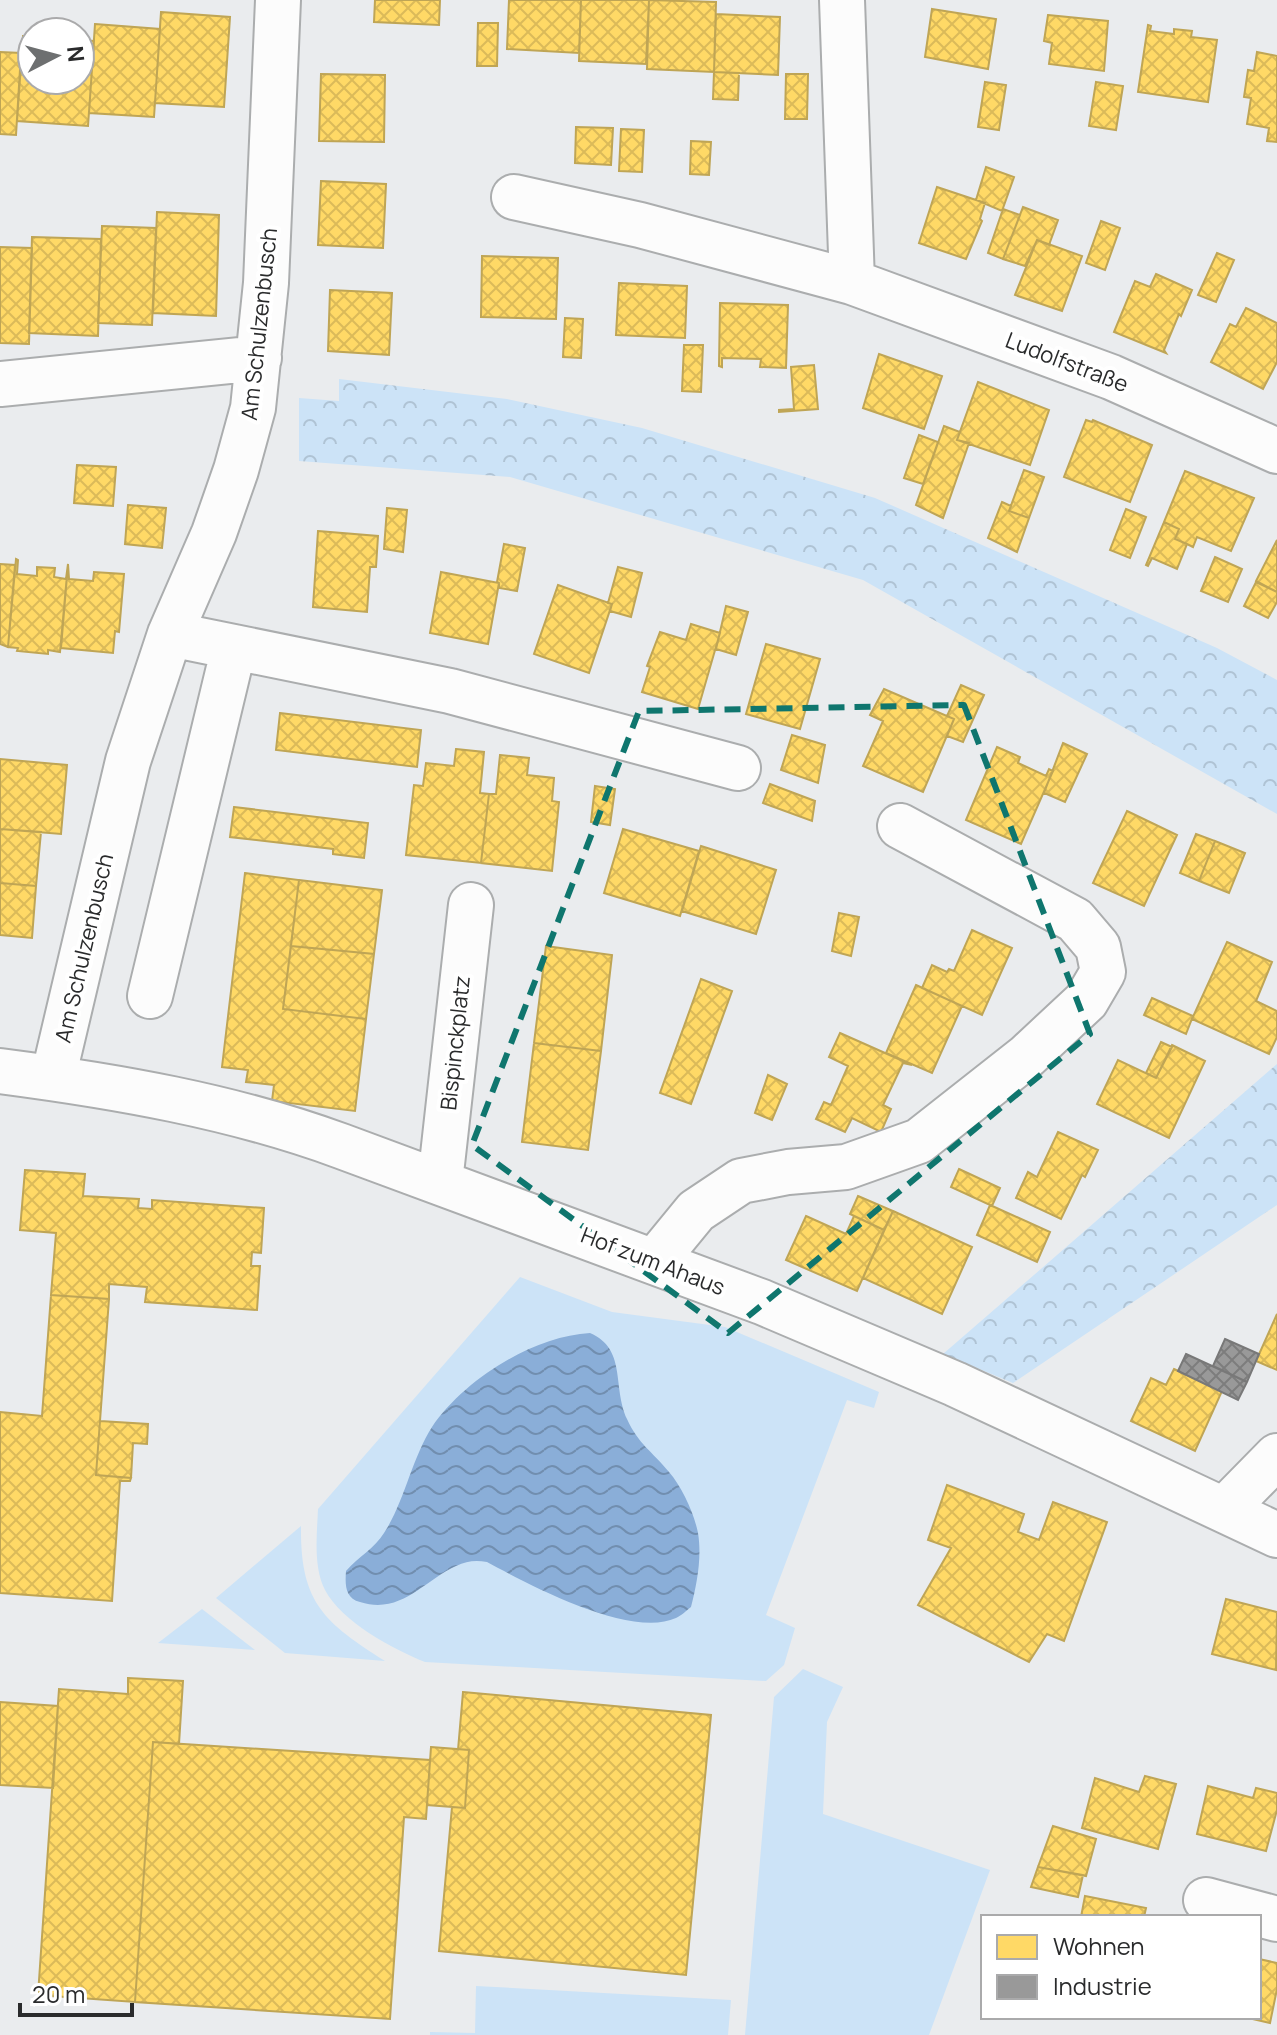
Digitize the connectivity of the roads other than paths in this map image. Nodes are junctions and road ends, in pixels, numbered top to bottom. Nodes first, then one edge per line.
1 (278, 0) edge
2 (842, 0) edge
3 (514, 197) dead end
4 (852, 282) junction
5 (259, 358) junction
6 (0, 384) edge
7 (1277, 451) edge
8 (170, 634) junction
9 (234, 647) junction
10 (738, 768) dead end
11 (900, 826) dead end
12 (471, 905) dead end
13 (150, 996) dead end
14 (0, 1071) edge
15 (53, 1078) junction
16 (440, 1182) junction
17 (655, 1261) junction
18 (1277, 1456) edge
19 (1224, 1510) junction
20 (1277, 1535) edge
21 (1206, 1900) dead end
22 (1277, 1919) edge

1 - 5 street, Am Schulzenbusch
2 - 4 street
3 - 4 street, Ludolfstraße
4 - 7 street, Ludolfstraße
5 - 6 street
5 - 8 street, Am Schulzenbusch
8 - 9 street
8 - 15 street, Am Schulzenbusch
9 - 10 street
9 - 13 street
11 - 17 street
12 - 16 street, Bispinckplatz
14 - 15 street, Hof zum Ahaus
15 - 16 street, Hof zum Ahaus
16 - 17 street, Hof zum Ahaus
17 - 19 street, Hof zum Ahaus
18 - 19 street
19 - 20 street, Hof zum Ahaus
21 - 22 street

